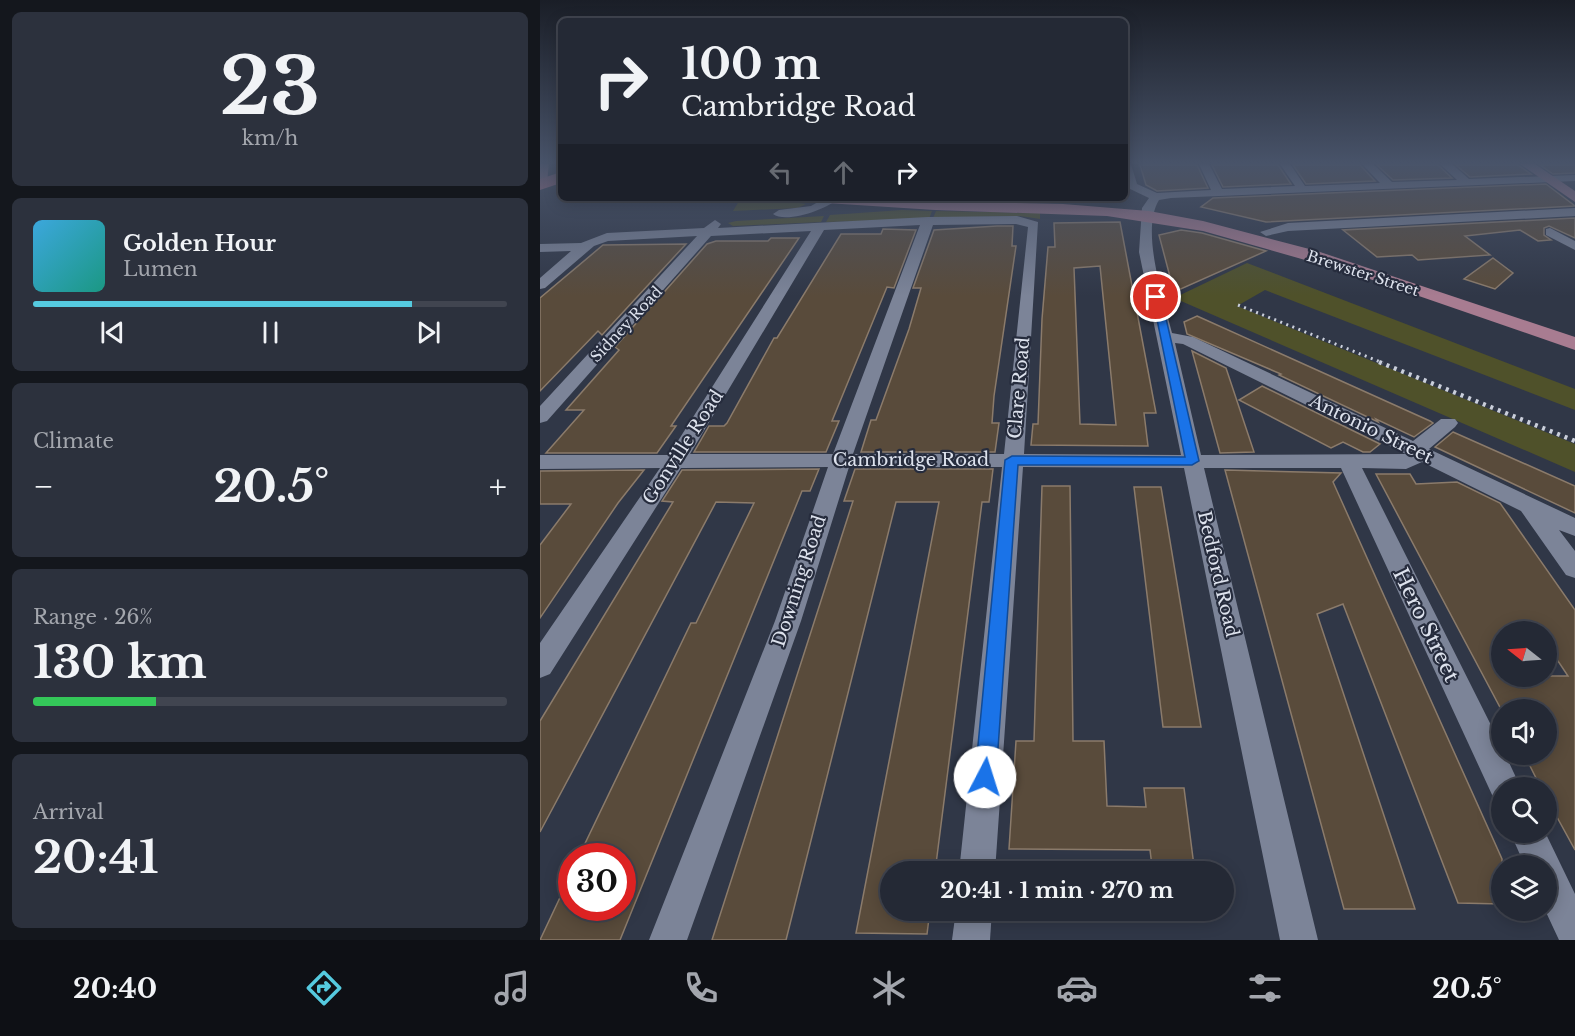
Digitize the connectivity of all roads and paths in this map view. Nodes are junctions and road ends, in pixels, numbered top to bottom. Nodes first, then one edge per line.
1 (1150, 207) edge
2 (814, 208) edge
3 (1033, 208) edge
4 (1130, 208) edge
5 (1152, 208) edge
6 (1154, 208) edge
7 (1575, 212) edge
8 (764, 214) dead end
9 (698, 218) dead end
10 (928, 221) junction
11 (820, 225) junction
12 (710, 231) junction
13 (1266, 232) junction
14 (1550, 232) dead end
15 (585, 247) junction
16 (540, 248) edge
17 (1574, 256) edge
18 (544, 279) edge
19 (1575, 332) edge
20 (1165, 337) junction
21 (1575, 344) edge
22 (540, 417) edge
23 (1448, 423) dead end
24 (1419, 452) junction
25 (840, 460) junction
26 (1012, 460) junction
27 (1192, 461) junction
28 (540, 462) edge
29 (1348, 462) junction
30 (674, 463) junction
31 (1529, 506) junction
32 (1575, 528) edge
33 (1575, 569) edge
34 (540, 666) edge
35 (1500, 777) edge
36 (978, 861) edge
37 (1557, 896) edge
38 (973, 921) edge
39 (1575, 934) edge
40 (668, 940) edge
41 (971, 940) edge
42 (1299, 940) edge

1 - 20 street, Bedford Road
2 - 8 street
3 - 4 main road
5 - 21 main road, Brewster Street
6 - 13 main road, Brewster Street
7 - 13 street
9 - 12 street, Sidney Road
10 - 11 street
10 - 25 street, Downing Road
10 - 26 street, Clare Road
11 - 12 street
11 - 30 street, Gonville Road
12 - 15 street
12 - 22 street, Sidney Road
13 - 19 main road, Brewster Street
14 - 17 street
15 - 16 street
15 - 18 street
20 - 24 street, Antonio Street
20 - 27 street, Bedford Road
23 - 24 street
24 - 29 street, Cambridge Road
24 - 31 street, Antonio Street
25 - 26 street, Cambridge Road
25 - 30 street, Cambridge Road
25 - 40 street, Downing Road
26 - 27 street, Cambridge Road
26 - 36 street, Clare Road
27 - 29 street, Cambridge Road
27 - 42 street, Bedford Road
28 - 30 street, Cambridge Road
29 - 35 street, Hero Street
30 - 34 street, Gonville Road
31 - 32 street, Antonio Street
31 - 33 street
37 - 39 street
38 - 41 street

